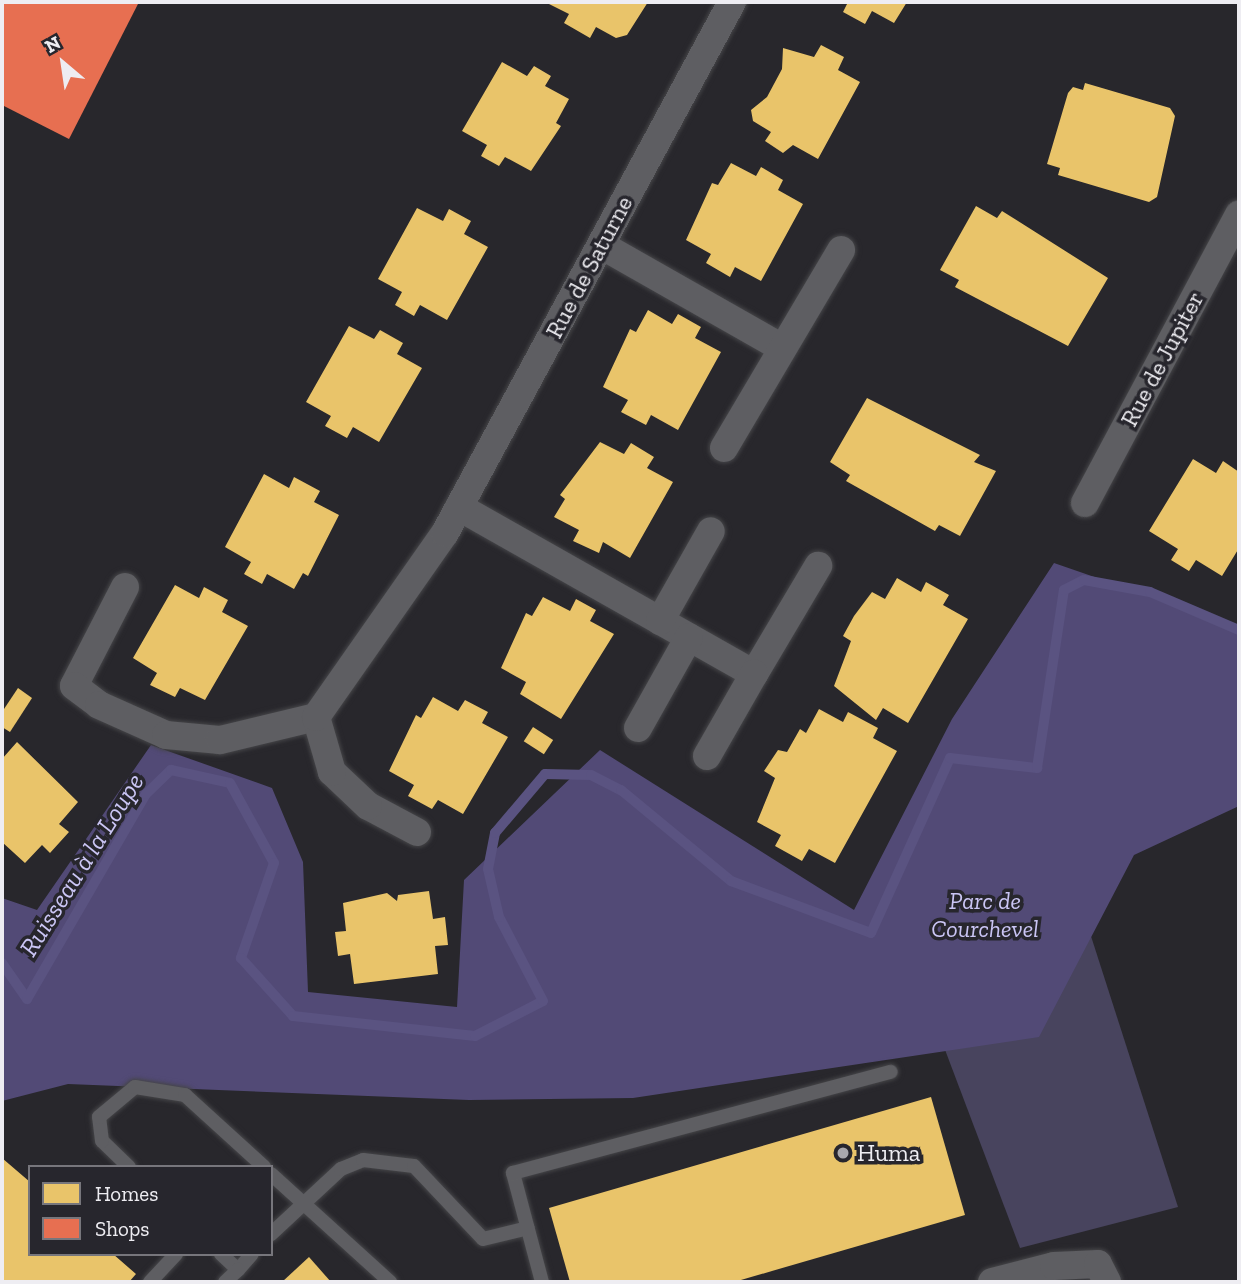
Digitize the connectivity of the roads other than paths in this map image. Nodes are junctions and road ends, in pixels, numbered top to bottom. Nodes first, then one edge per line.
1 (732, 2) edge
2 (1239, 215) edge
3 (601, 245) junction
4 (841, 250) dead end
5 (782, 348) junction
6 (724, 448) dead end
7 (1085, 503) dead end
8 (459, 507) junction
9 (710, 531) dead end
10 (818, 566) dead end
11 (125, 587) dead end
12 (660, 621) junction
13 (689, 637) junction
14 (754, 674) junction
15 (316, 717) junction
16 (638, 728) dead end
17 (707, 756) dead end
18 (417, 832) dead end
19 (891, 1072) dead end
20 (127, 1165) edge
21 (262, 1165) edge
22 (273, 1176) edge
23 (302, 1201) junction
24 (528, 1228) junction
25 (273, 1232) edge
26 (174, 1256) edge
27 (223, 1256) edge
28 (250, 1256) edge
29 (238, 1270) junction
30 (150, 1282) edge
31 (225, 1282) edge
32 (390, 1282) edge
33 (542, 1282) edge
34 (992, 1282) edge
35 (1107, 1282) edge

1 - 3 street, Rue de Saturne
2 - 7 street, Rue de Jupiter
3 - 5 street
3 - 8 street, Rue de Saturne
4 - 5 street
5 - 6 street
8 - 12 street
8 - 15 street, Rue de Saturne
9 - 12 street
10 - 14 street
11 - 15 street
12 - 13 street
13 - 14 street
13 - 16 street
14 - 17 street
15 - 18 street
19 - 24 lane
20 - 21 lane
22 - 23 lane
23 - 24 lane
23 - 25 lane
23 - 32 lane
24 - 33 lane
26 - 30 lane
27 - 29 lane
28 - 29 lane
29 - 31 lane
34 - 35 street

